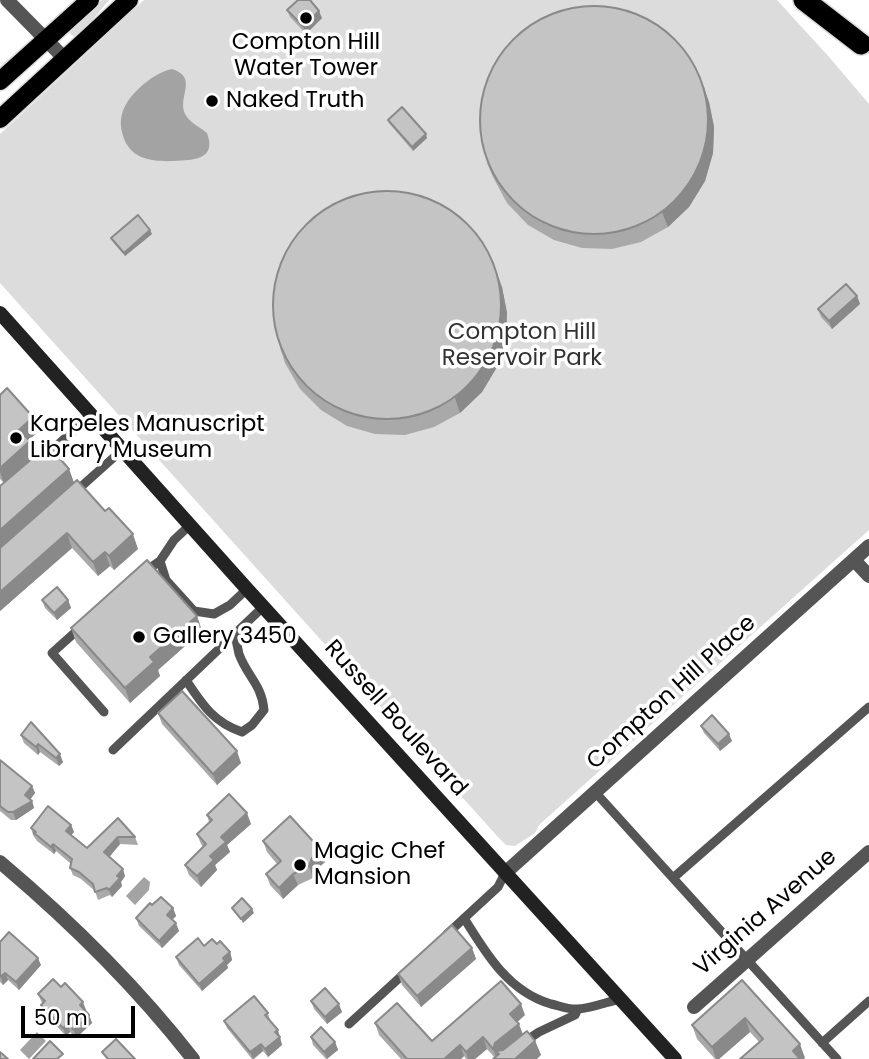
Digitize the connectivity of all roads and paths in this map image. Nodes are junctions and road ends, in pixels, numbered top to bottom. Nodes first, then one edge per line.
1 (7, 0) edge
2 (90, 0) edge
3 (129, 0) edge
4 (804, 0) edge
5 (821, 0) edge
6 (46, 40) junction
7 (865, 49) edge
8 (65, 59) junction
9 (0, 81) edge
10 (0, 118) edge
11 (0, 313) edge
12 (91, 415) junction
13 (122, 450) junction
14 (38, 462) edge
15 (67, 499) edge
16 (190, 526) junction
17 (869, 546) edge
18 (854, 560) junction
19 (160, 561) junction
20 (869, 576) edge
21 (138, 577) edge
22 (247, 589) junction
23 (263, 607) junction
24 (90, 619) edge
25 (236, 632) junction
26 (187, 680) junction
27 (869, 707) edge
28 (104, 712) dead end
29 (113, 750) dead end
30 (595, 792) junction
31 (869, 852) edge
32 (0, 862) edge
33 (505, 873) junction
34 (673, 878) junction
35 (464, 918) junction
36 (435, 945) edge
37 (747, 960) junction
38 (416, 962) edge
39 (620, 999) junction
40 (869, 1002) edge
41 (694, 1007) dead end
42 (578, 1009) junction
43 (349, 1024) dead end
44 (822, 1043) junction
45 (514, 1051) edge
46 (673, 1058) edge
47 (193, 1059) edge
48 (837, 1059) edge

1 - 6 street
2 - 6 main road
3 - 8 main road
4 - 7 highway
5 - 7 highway
6 - 8 street
6 - 9 main road
8 - 10 main road
11 - 12 main road, Russell Boulevard
12 - 13 main road, Russell Boulevard
12 - 14 lane
13 - 15 lane
13 - 16 main road, Russell Boulevard
16 - 19 lane
16 - 22 main road, Russell Boulevard
17 - 18 street, Compton Hill Place
18 - 20 street
18 - 30 street, Compton Hill Place
19 - 21 lane
19 - 22 lane
22 - 23 main road, Russell Boulevard
23 - 25 lane
23 - 33 main road, Russell Boulevard
24 - 28 lane
25 - 26 lane
25 - 26 lane
26 - 29 lane
27 - 34 lane
30 - 33 street, Compton Hill Place
30 - 34 lane
31 - 37 street, Virginia Avenue
32 - 47 street
33 - 35 lane
33 - 39 main road, Russell Boulevard
34 - 37 lane
35 - 36 lane
35 - 42 lane
37 - 41 street, Virginia Avenue
37 - 44 lane
38 - 43 lane
39 - 42 lane
39 - 46 main road, Russell Boulevard
40 - 44 lane
42 - 45 lane
44 - 48 lane

